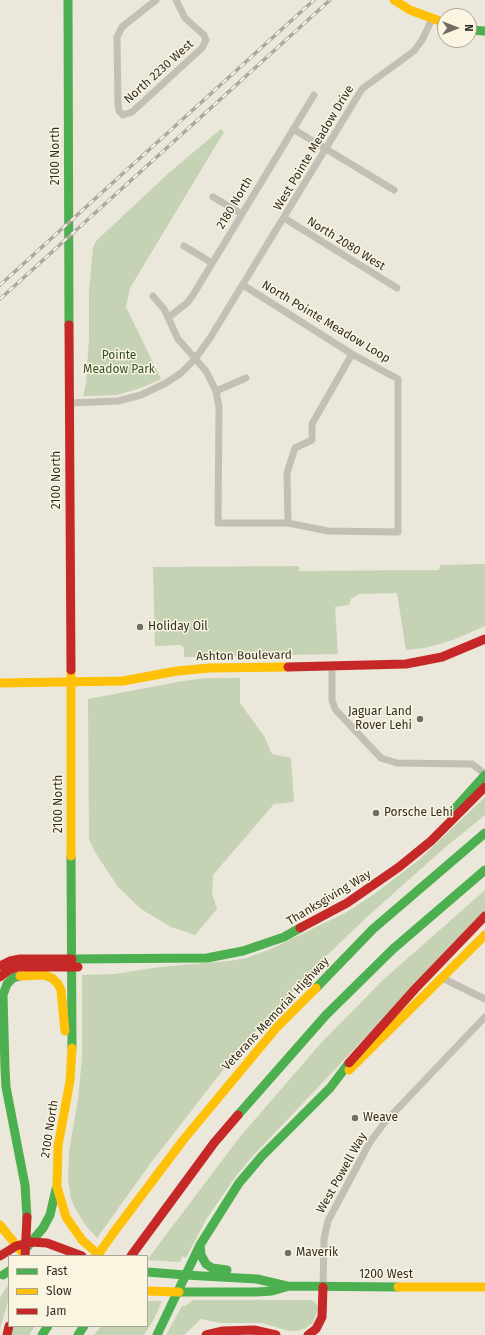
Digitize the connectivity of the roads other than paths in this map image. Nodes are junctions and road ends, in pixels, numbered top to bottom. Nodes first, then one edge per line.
1 (68, 0) edge
2 (156, 0) edge
3 (176, 0) edge
4 (394, 0) edge
5 (432, 19) junction
6 (437, 21) edge
7 (314, 95) dead end
8 (293, 129) junction
9 (326, 148) junction
10 (394, 190) dead end
11 (213, 197) dead end
12 (242, 214) junction
13 (284, 218) junction
14 (184, 246) dead end
15 (212, 263) junction
16 (243, 284) junction
17 (397, 288) dead end
18 (153, 296) dead end
19 (169, 317) junction
20 (352, 354) junction
21 (195, 359) junction
22 (246, 378) dead end
23 (216, 391) junction
24 (69, 403) junction
25 (288, 523) junction
26 (485, 639) edge
27 (332, 667) junction
28 (70, 682) junction
29 (0, 683) edge
30 (485, 775) edge
31 (485, 787) edge
32 (485, 833) edge
33 (399, 867) junction
34 (485, 870) edge
35 (485, 916) edge
36 (485, 935) edge
37 (72, 963) junction
38 (0, 966) edge
39 (0, 977) edge
40 (442, 978) junction
41 (485, 999) edge
42 (485, 1017) edge
43 (0, 1063) edge
44 (6, 1087) junction
45 (330, 1088) junction
46 (58, 1146) junction
47 (57, 1187) junction
48 (0, 1226) edge
49 (32, 1242) junction
50 (200, 1244) junction
51 (22, 1253) edge
52 (79, 1255) edge
53 (97, 1255) edge
54 (99, 1255) edge
55 (132, 1255) edge
56 (0, 1256) edge
57 (148, 1272) edge
58 (185, 1275) junction
59 (272, 1282) junction
60 (286, 1286) junction
61 (324, 1287) junction
62 (485, 1288) edge
63 (148, 1291) edge
64 (179, 1292) junction
65 (157, 1335) edge
66 (206, 1335) edge
67 (276, 1335) edge
68 (308, 1335) edge

1 - 24 main road, 2100 North
2 - 3 street, North 2230 West
4 - 5 main road
5 - 6 main road
5 - 9 street, West Pointe Meadow Drive
7 - 8 street, 2180 North
8 - 9 street
8 - 12 street, 2180 North
9 - 10 street
9 - 13 street, West Pointe Meadow Drive
11 - 12 street
12 - 15 street, 2180 North
13 - 16 street, West Pointe Meadow Drive
13 - 17 street, North 2080 West
14 - 15 street
15 - 19 street, 2180 North
16 - 20 street, North Pointe Meadow Loop
16 - 21 street, West Pointe Meadow Drive
18 - 19 street
19 - 21 street
20 - 25 street
20 - 25 street, North Pointe Meadow Loop
21 - 23 street
21 - 24 street, West Pointe Meadow Drive
22 - 23 street
23 - 25 street
24 - 28 main road, 2100 North
26 - 27 main road, Ashton Boulevard
27 - 28 main road, Ashton Boulevard
27 - 30 street
28 - 29 main road, Ashton Boulevard
28 - 37 main road, 2100 North
30 - 33 main road, Thanksgiving Way
31 - 33 main road
32 - 54 main road, Veterans Memorial Highway, bridge
33 - 37 main road, Thanksgiving Way
34 - 55 main road
35 - 45 main road
36 - 40 main road
37 - 38 main road
37 - 39 main road
37 - 46 main road, 2100 North
40 - 41 street
40 - 45 main road
42 - 61 street, West Powell Way
43 - 44 main road
44 - 46 main road
44 - 51 main road, bridge
45 - 50 main road
46 - 47 main road, 2100 North
47 - 49 main road
47 - 53 main road, 2100 North
48 - 51 main road
49 - 51 main road
49 - 52 main road
50 - 58 main road
50 - 59 main road
51 - 56 main road
57 - 58 main road
58 - 59 main road, 1200 West
58 - 64 main road
59 - 60 main road, 1200 West
60 - 61 main road, 1200 West
60 - 64 main road, 1200 West
61 - 62 main road, 1200 West
61 - 68 main road
63 - 64 main road, 1200 West
64 - 65 main road
66 - 67 main road

